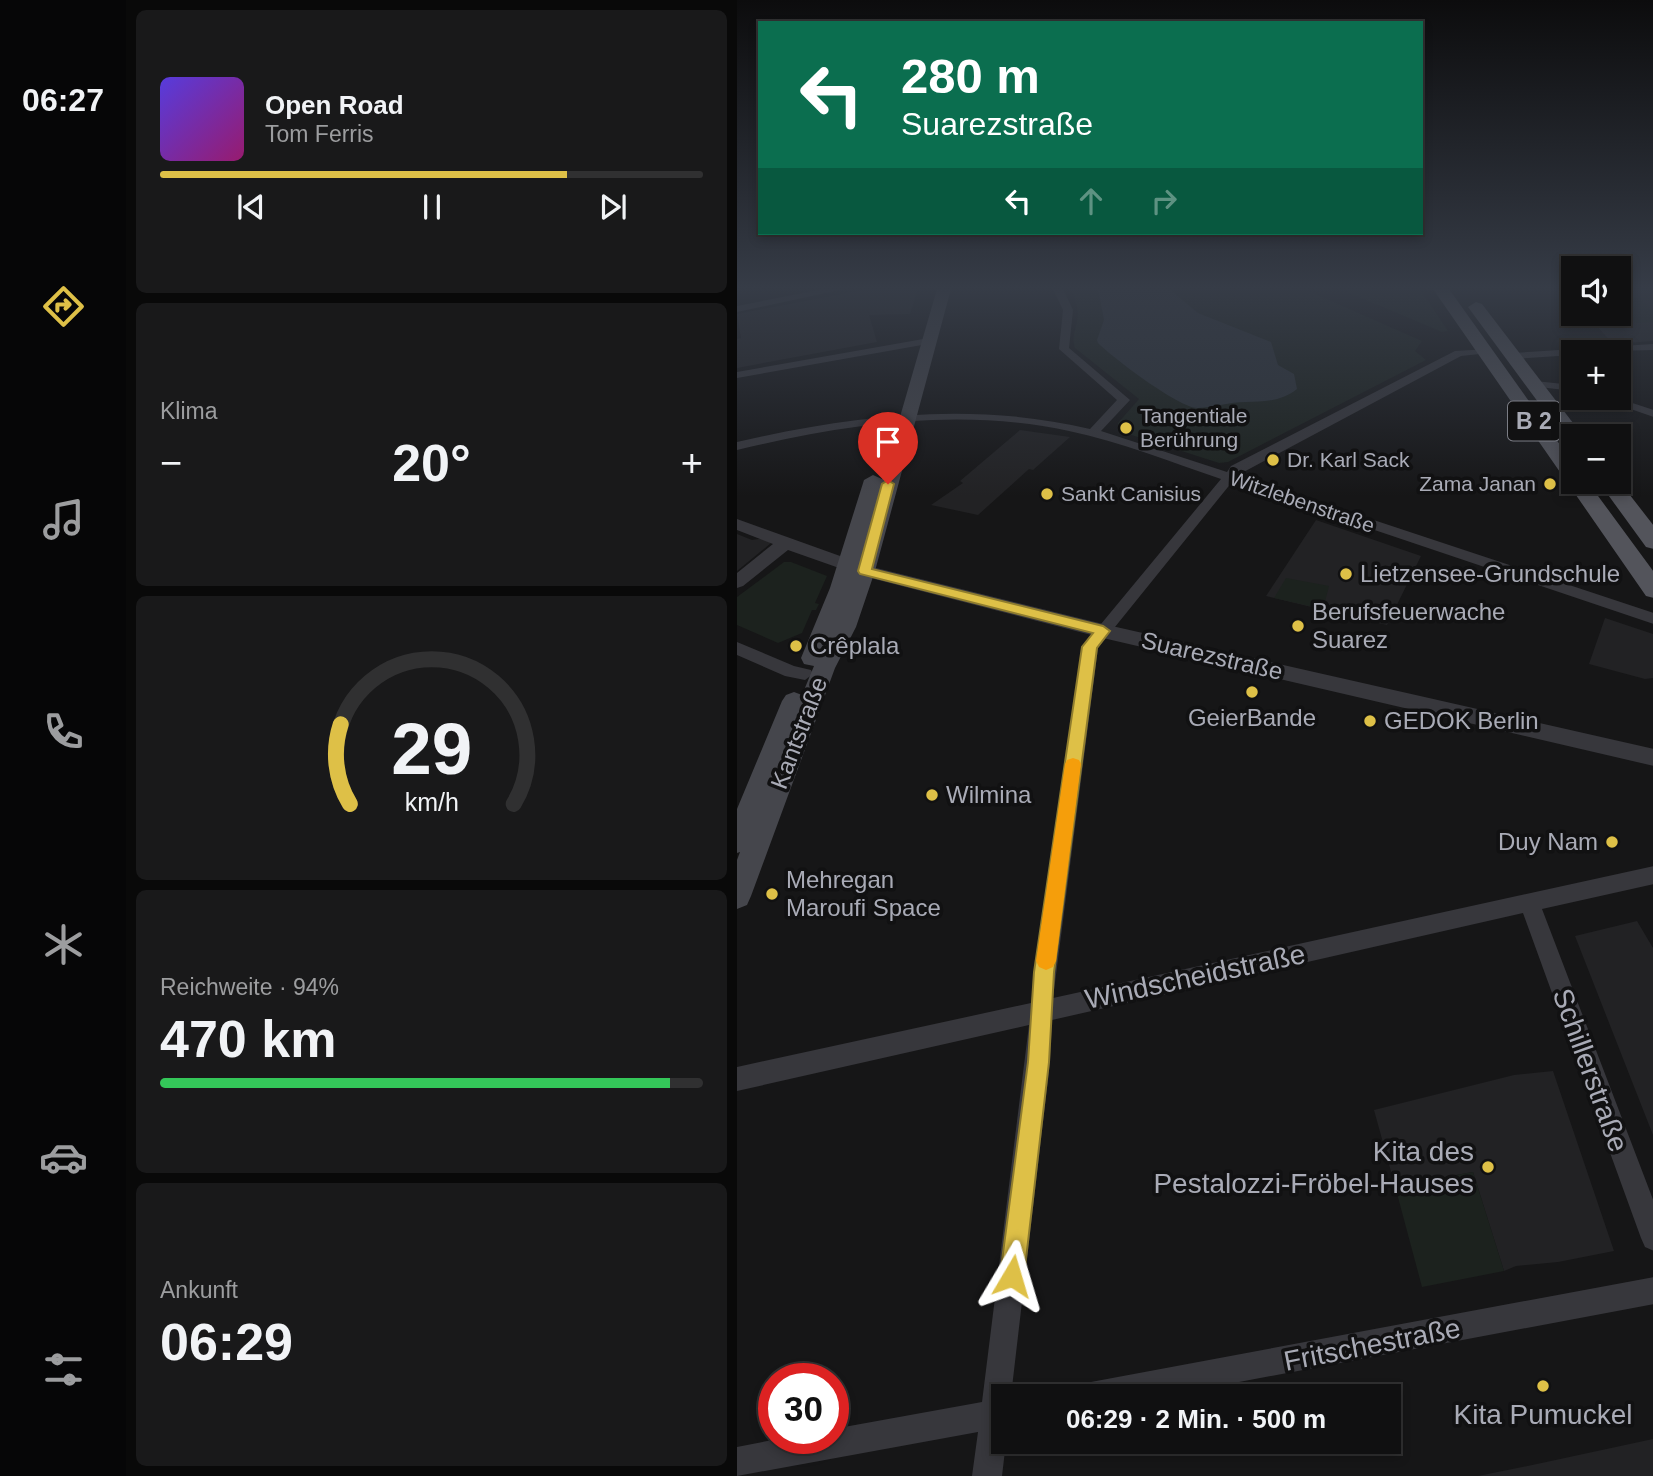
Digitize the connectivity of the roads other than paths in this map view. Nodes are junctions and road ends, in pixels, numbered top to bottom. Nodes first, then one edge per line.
1 (828, 358) edge
2 (918, 358) edge
3 (1074, 358) edge
4 (1451, 358) edge
5 (1490, 358) edge
6 (1514, 358) edge
7 (737, 374) edge
8 (1535, 384) junction
9 (1561, 385) edge
10 (1631, 407) edge
11 (1653, 414) edge
12 (899, 419) junction
13 (1564, 424) edge
14 (1094, 432) junction
15 (737, 446) edge
16 (1561, 459) edge
17 (1228, 476) junction
18 (1586, 494) edge
19 (1618, 494) edge
20 (737, 524) edge
21 (1653, 542) edge
22 (786, 543) junction
23 (856, 569) junction
24 (737, 582) edge
25 (1653, 590) edge
26 (1653, 619) edge
27 (1103, 631) junction
28 (737, 648) edge
29 (805, 674) junction
30 (1653, 758) edge
31 (737, 841) edge
32 (1653, 875) edge
33 (737, 896) edge
34 (1529, 902) junction
35 (1041, 1009) junction
36 (737, 1079) edge
37 (1653, 1238) edge
38 (1653, 1290) edge
39 (1002, 1384) edge
40 (1155, 1384) edge
41 (991, 1415) edge
42 (991, 1454) edge
43 (737, 1462) edge
44 (987, 1476) edge

1 - 7 street
2 - 12 main road
3 - 14 street
4 - 17 street
5 - 16 main road, B 2
6 - 8 main road, B 2
8 - 9 street
8 - 13 main road, B 2
10 - 11 street
12 - 14 street, Witzlebenstraße
12 - 15 street, Witzlebenstraße
12 - 23 main road
14 - 17 street, Witzlebenstraße
17 - 26 street, Witzlebenstraße
17 - 27 street
18 - 25 main road, B 2
19 - 21 main road
20 - 22 street, Suarezstraße
22 - 23 street, Suarezstraße
22 - 24 street
23 - 27 street, Suarezstraße
23 - 29 main road, Kantstraße
23 - 33 main road, Kantstraße
27 - 30 street, Suarezstraße
27 - 35 street
28 - 29 street
29 - 31 main road, Kantstraße
32 - 34 street, Windscheidstraße
34 - 35 street, Windscheidstraße
34 - 37 street, Schillerstraße
35 - 36 street, Windscheidstraße
35 - 39 street
38 - 40 street, Fritschestraße
41 - 43 street
42 - 44 street

